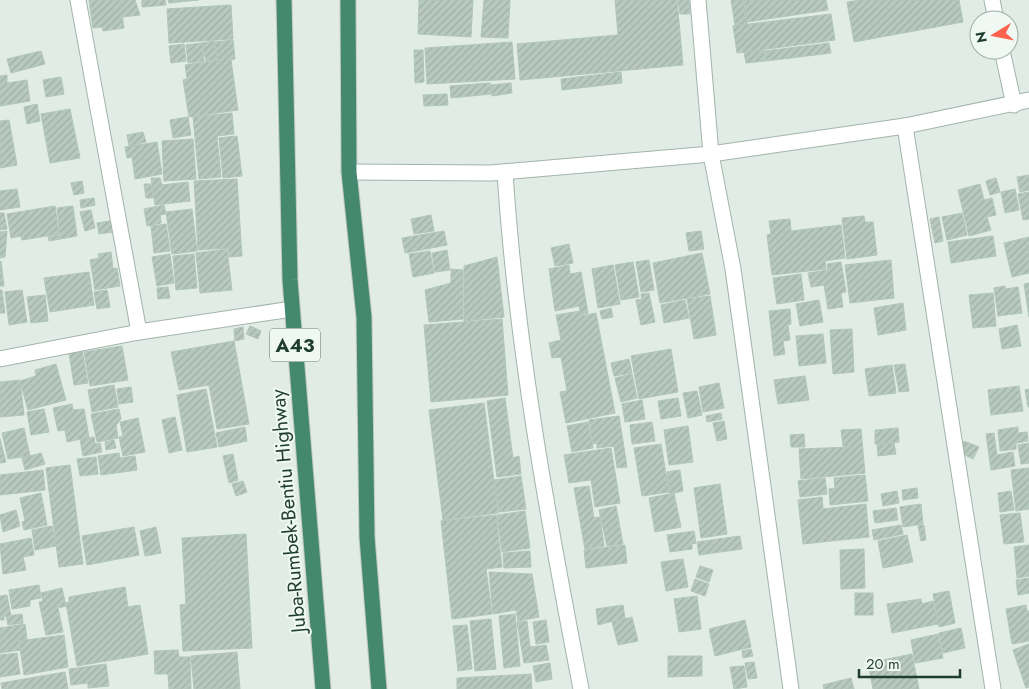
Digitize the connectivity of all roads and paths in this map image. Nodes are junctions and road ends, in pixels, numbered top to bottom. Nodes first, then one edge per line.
1 (78, 0) edge
2 (284, 0) edge
3 (348, 0) edge
4 (698, 0) edge
5 (1004, 60) edge
6 (1029, 100) edge
7 (1014, 105) junction
8 (905, 126) junction
9 (711, 154) junction
10 (349, 172) junction
11 (505, 172) junction
12 (292, 309) junction
13 (139, 332) junction
14 (0, 359) edge
15 (322, 689) edge
16 (379, 689) edge
17 (581, 689) edge
18 (792, 689) edge
19 (993, 689) edge

1 - 13 street
2 - 12 highway, Juba-Rumbek-Bentiu Highway / A43
3 - 10 highway
4 - 9 street
5 - 7 street
6 - 7 street
7 - 8 street
8 - 9 street
8 - 19 street
9 - 11 street
9 - 18 street
10 - 11 street
10 - 16 highway
11 - 17 street
12 - 13 street
12 - 15 highway, Juba-Rumbek-Bentiu Highway / A43
13 - 14 street

